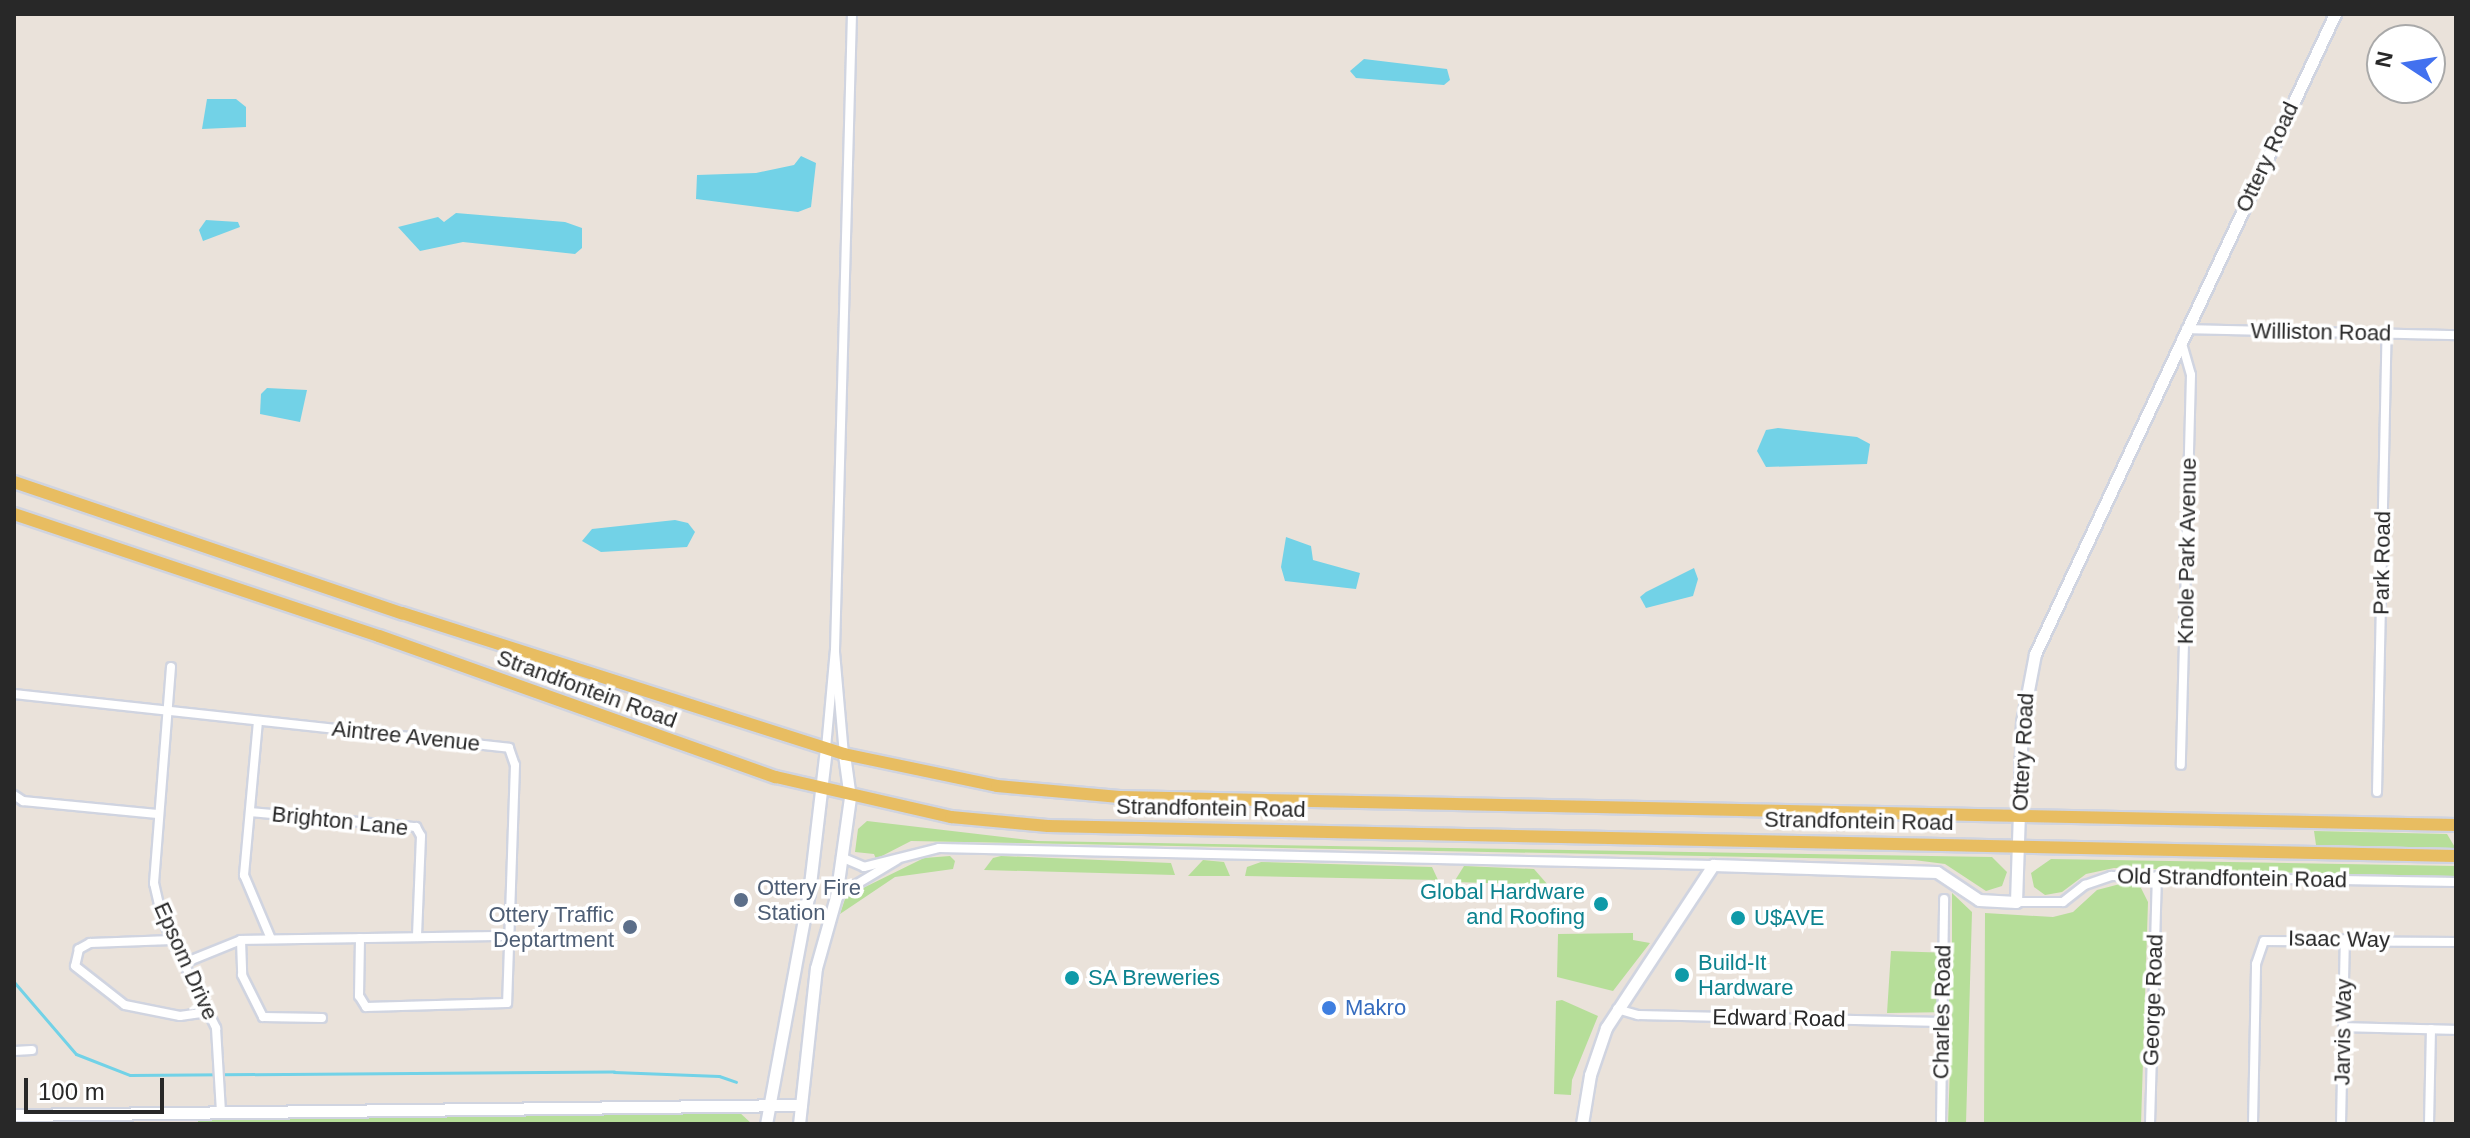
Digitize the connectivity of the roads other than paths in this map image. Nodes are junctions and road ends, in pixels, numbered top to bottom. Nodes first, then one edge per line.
1 (852, 14) edge
2 (2335, 14) edge
3 (2387, 333) junction
4 (2183, 335) junction
5 (2456, 335) edge
6 (14, 482) edge
7 (14, 514) edge
8 (835, 650) junction
9 (171, 667) dead end
10 (14, 694) edge
11 (168, 712) junction
12 (258, 721) junction
13 (826, 748) junction
14 (844, 754) junction
15 (2181, 765) dead end
16 (822, 790) junction
17 (2377, 792) dead end
18 (14, 795) edge
19 (850, 798) junction
20 (250, 812) junction
21 (157, 814) junction
22 (2019, 814) junction
23 (2454, 825) edge
24 (2456, 840) edge
25 (2018, 844) junction
26 (2456, 856) edge
27 (841, 857) junction
28 (900, 857) junction
29 (1713, 865) junction
30 (2157, 876) junction
31 (2456, 882) edge
32 (836, 897) junction
33 (1944, 899) dead end
34 (2016, 902) junction
35 (510, 936) junction
36 (417, 937) junction
37 (360, 938) junction
38 (271, 939) junction
39 (2345, 939) junction
40 (172, 940) junction
41 (241, 940) junction
42 (2456, 942) edge
43 (184, 963) junction
44 (1617, 1009) junction
45 (210, 1012) junction
46 (322, 1018) dead end
47 (1942, 1022) junction
48 (2343, 1027) junction
49 (2431, 1029) junction
50 (2456, 1030) edge
51 (32, 1050) dead end
52 (14, 1051) edge
53 (768, 1104) junction
54 (801, 1105) junction
55 (221, 1112) junction
56 (14, 1115) edge
57 (766, 1124) edge
58 (799, 1124) edge
59 (1582, 1124) edge
60 (1941, 1124) edge
61 (2150, 1124) edge
62 (2253, 1124) edge
63 (2341, 1124) edge
64 (2429, 1124) edge

1 - 8 street
2 - 4 street, Ottery Road
3 - 4 street, Williston Road
3 - 5 street, Williston Road
3 - 17 street, Park Road
4 - 15 street, Knole Park Avenue
4 - 22 street, Ottery Road
6 - 13 main road, Strandfontein Road
7 - 16 main road, Strandfontein Road
8 - 13 street
8 - 14 street
9 - 11 street, Epsom Drive
10 - 11 street, Aintree Avenue
11 - 12 street, Aintree Avenue
11 - 21 street, Epsom Drive
12 - 20 street
12 - 35 street, Aintree Avenue
13 - 14 main road, Strandfontein Road
13 - 16 street
14 - 19 street
14 - 22 main road, Strandfontein Road
16 - 19 main road, Strandfontein Road
16 - 53 street
18 - 21 street
19 - 25 main road, Strandfontein Road
19 - 27 street
20 - 36 street, Brighton Lane
20 - 38 street
21 - 40 street, Epsom Drive
22 - 23 main road, Strandfontein Road
22 - 25 street, Ottery Road
23 - 24 main road
25 - 26 main road, Strandfontein Road
25 - 34 street, Ottery Road
27 - 28 street, Strandfontein Road
27 - 32 street
28 - 29 street, Strandfontein Road
28 - 32 street, Strandfontein Road
29 - 34 street
29 - 44 street
30 - 31 street, Old Strandfontein Road
30 - 34 street, Old Strandfontein Road
30 - 61 street, George Road
32 - 54 street
33 - 47 street, Charles Road
35 - 36 street
35 - 37 street
36 - 37 street
37 - 38 street
38 - 41 street
39 - 42 street, Isaac Way
39 - 48 street, Jarvis Way
39 - 62 street, Isaac Way
40 - 43 street, Epsom Drive
40 - 45 street
41 - 43 street
41 - 46 street
43 - 45 street, Epsom Drive
44 - 47 street, Edward Road
44 - 59 street
45 - 55 street, Epsom Drive
47 - 60 street, Charles Road
48 - 49 street
48 - 63 street, Jarvis Way
49 - 50 street
49 - 64 street
51 - 52 street
53 - 54 street
53 - 55 street
53 - 57 street
54 - 58 street
55 - 56 street

